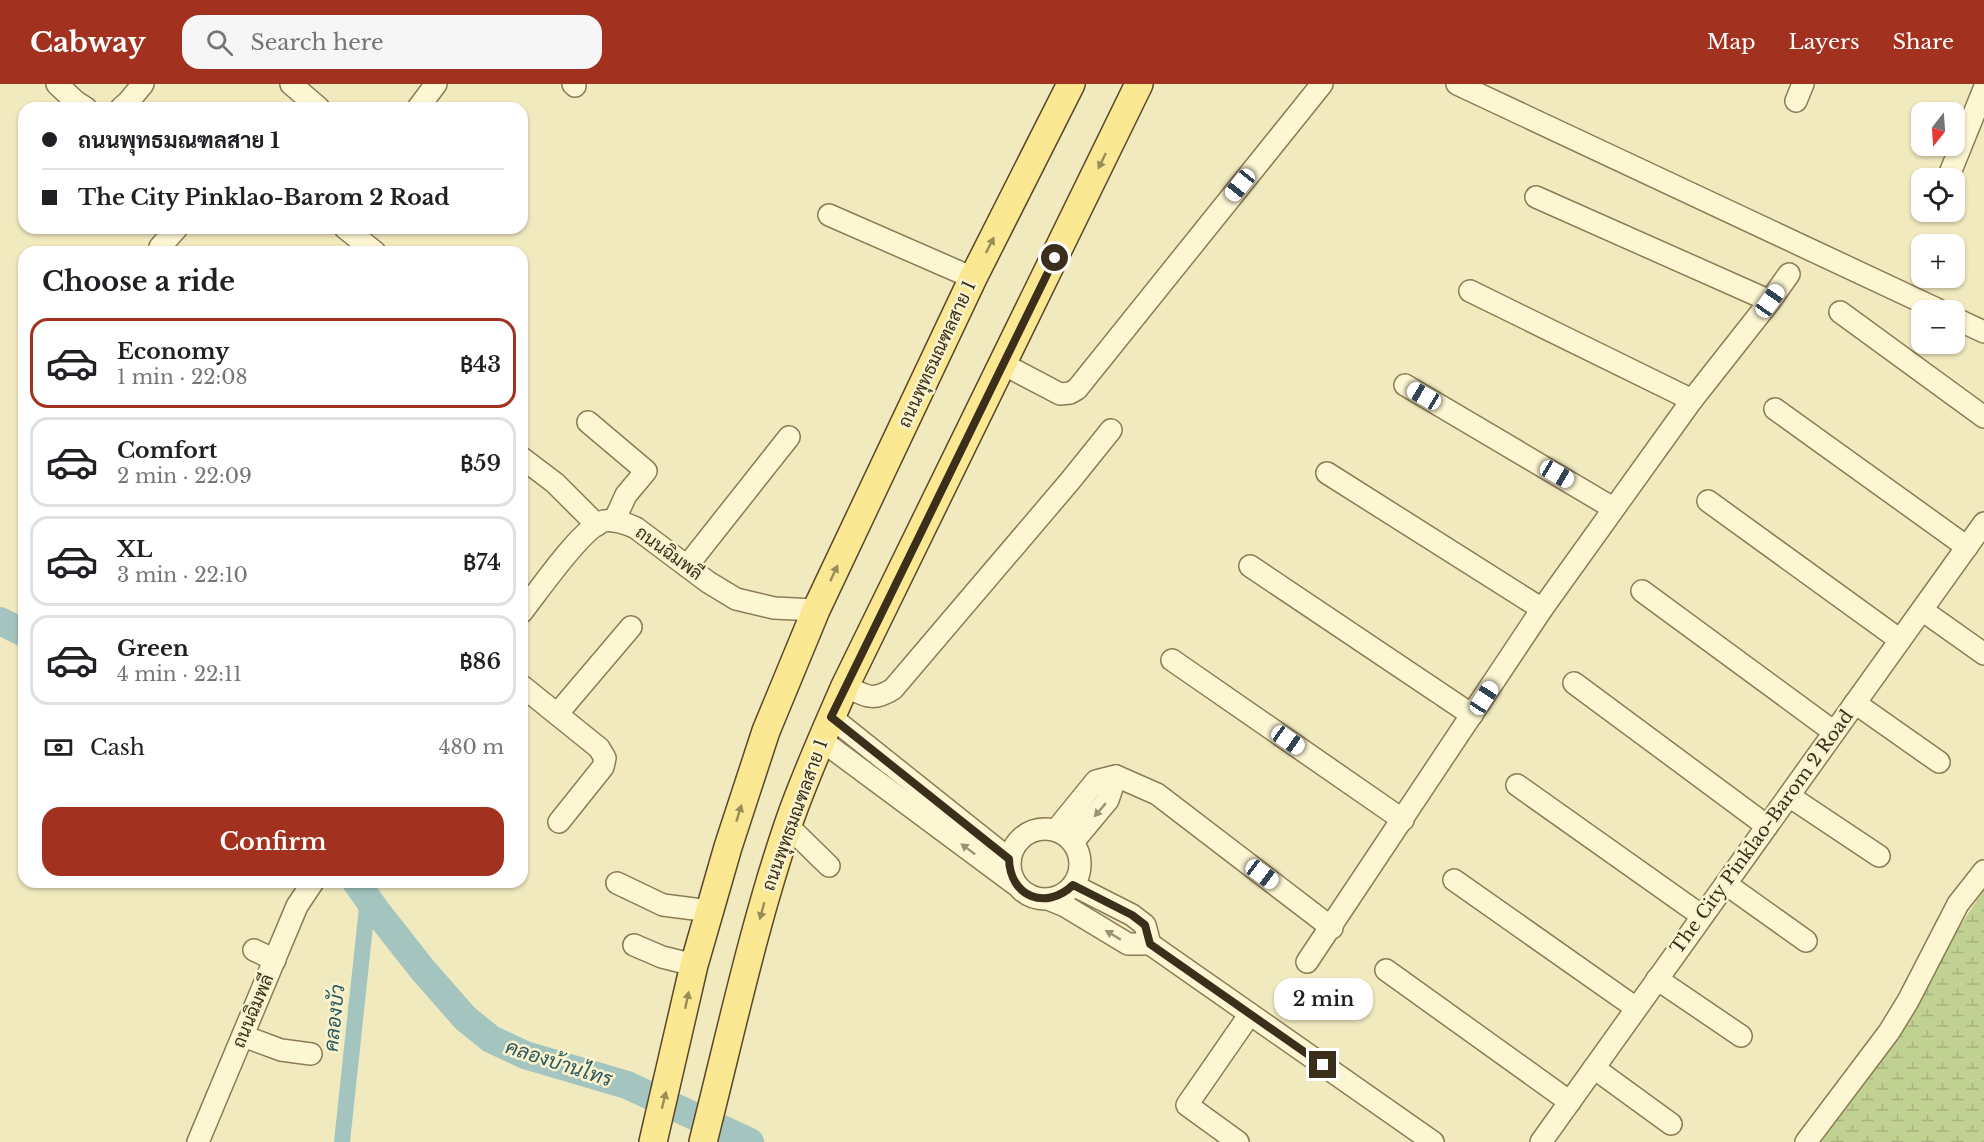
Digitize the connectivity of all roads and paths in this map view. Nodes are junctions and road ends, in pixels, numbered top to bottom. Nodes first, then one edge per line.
1 (57, 84) edge
2 (143, 84) edge
3 (291, 84) edge
4 (436, 84) edge
5 (1139, 84) edge
6 (1322, 84) edge
7 (1456, 84) edge
8 (1072, 85) edge
9 (1984, 89) edge
10 (1126, 96) edge
11 (77, 102) edge
12 (128, 102) edge
13 (312, 102) edge
14 (422, 102) edge
15 (1952, 168) edge
16 (1536, 197) dead end
17 (829, 215) dead end
18 (172, 234) edge
19 (352, 234) edge
20 (161, 246) edge
21 (368, 246) edge
22 (1789, 274) dead end
23 (973, 278) junction
24 (1470, 291) dead end
25 (1919, 300) edge
26 (1770, 301) junction
27 (1840, 312) dead end
28 (1965, 323) edge
29 (1984, 332) edge
30 (1003, 364) junction
31 (1405, 385) dead end
32 (1692, 400) junction
33 (1774, 409) dead end
34 (1984, 417) edge
35 (588, 422) dead end
36 (1111, 430) dead end
37 (789, 437) dead end
38 (528, 463) edge
39 (1327, 473) dead end
40 (1708, 501) dead end
41 (1613, 508) junction
42 (605, 523) junction
43 (1984, 523) edge
44 (1967, 547) junction
45 (687, 566) junction
46 (1250, 566) dead end
47 (1642, 591) dead end
48 (528, 604) edge
49 (1542, 609) junction
50 (816, 610) junction
51 (1922, 610) junction
52 (631, 627) dead end
53 (1900, 640) junction
54 (1984, 654) edge
55 (1172, 660) dead end
56 (1574, 683) dead end
57 (845, 686) junction
58 (528, 690) edge
59 (1855, 703) junction
60 (558, 713) junction
61 (1472, 715) junction
62 (826, 729) junction
63 (1834, 732) junction
64 (1939, 762) dead end
65 (1516, 785) dead end
66 (1789, 796) junction
67 (1403, 820) junction
68 (559, 822) dead end
69 (788, 826) junction
70 (1767, 826) junction
71 (1064, 836) junction
72 (1879, 856) dead end
73 (1009, 859) junction
74 (829, 866) dead end
75 (1984, 871) edge
76 (1454, 880) dead end
77 (617, 883) dead end
78 (1015, 884) junction
79 (1726, 884) junction
80 (1073, 885) junction
81 (310, 888) edge
82 (1048, 899) junction
83 (710, 911) junction
84 (1702, 916) junction
85 (1332, 928) junction
86 (1806, 941) dead end
87 (1150, 944) junction
88 (634, 945) dead end
89 (254, 950) dead end
90 (275, 960) junction
91 (1307, 962) dead end
92 (694, 965) junction
93 (1386, 970) dead end
94 (1657, 979) junction
95 (1636, 1008) junction
96 (1250, 1014) junction
97 (243, 1036) junction
98 (1741, 1036) dead end
99 (311, 1054) dead end
100 (1594, 1068) junction
101 (1570, 1102) junction
102 (1671, 1124) dead end
103 (198, 1142) edge
104 (653, 1142) edge
105 (703, 1142) edge
106 (1238, 1142) edge
107 (1433, 1142) edge
108 (1541, 1142) edge
109 (1806, 1142) edge

1 - 11 street
2 - 12 street
3 - 13 street
4 - 14 street
5 - 10 main road, ถนนพุทธมณฑลสาย 1
6 - 30 street
7 - 25 street
23 -> 8 main road, ถนนพุทธมณฑลสาย 1
9 - 15 street
10 -> 30 main road, ถนนพุทธมณฑลสาย 1
16 - 26 street
17 - 23 street
18 - 20 street
19 - 21 street
22 - 26 street
50 -> 23 main road, ถนนพุทธมณฑลสาย 1
24 - 32 street
26 - 32 street
27 - 34 street
28 - 29 street
30 - 57 main road, ถนนพุทธมณฑลสาย 1
31 - 41 street
32 - 41 street
33 - 44 street
35 - 42 street
36 - 57 street
37 - 45 street
38 - 42 street
39 - 49 street
40 - 53 street
41 - 49 street
42 - 45 street, ถนนฉิมพลี
42 - 48 street
43 - 44 street, The City Pinklao-Barom 2 Road
44 - 51 street, The City Pinklao-Barom 2 Road
45 - 50 street, ถนนฉิมพลี
46 - 61 street
47 - 63 street
49 - 61 street
83 -> 50 main road, ถนนพุทธมณฑลสาย 1
51 - 53 street, The City Pinklao-Barom 2 Road
51 - 54 street
52 - 60 street
53 - 59 street, The City Pinklao-Barom 2 Road
55 - 67 street
56 - 70 street
57 - 62 main road, ถนนพุทธมณฑลสาย 1
58 - 60 street
59 - 63 street, The City Pinklao-Barom 2 Road
59 - 64 street
60 - 68 street
61 - 67 street
62 - 69 main road, ถนนพุทธมณฑลสาย 1
62 - 73 street
78 -> 62 street
63 - 66 street, The City Pinklao-Barom 2 Road
65 - 84 street
66 - 70 street, The City Pinklao-Barom 2 Road
66 - 72 street
67 - 85 street
69 - 74 street
69 -> 105 main road, ถนนพุทธมณฑลสาย 1
70 - 79 street, The City Pinklao-Barom 2 Road
71 - 73 street
71 - 80 street
71 - 85 street
73 - 78 street
75 - 109 street
76 - 95 street
77 - 83 street
78 - 82 street
79 - 84 street, The City Pinklao-Barom 2 Road
79 - 86 street
80 - 82 street
80 - 87 street
81 - 90 street, ถนนฉิมพลี
87 -> 82 street
83 - 92 main road, ถนนพุทธมณฑลสาย 1
84 - 94 street, The City Pinklao-Barom 2 Road
85 - 91 street
87 - 96 street
88 - 92 street
89 - 90 street
90 - 97 street, ถนนฉิมพลี
104 -> 92 main road, ถนนพุทธมณฑลสาย 1
93 - 101 street
94 - 95 street, The City Pinklao-Barom 2 Road
94 - 98 street
95 - 100 street, The City Pinklao-Barom 2 Road
96 - 106 street
96 - 107 street
97 - 99 street
97 - 103 street, ถนนฉิมพลี
100 - 101 street, The City Pinklao-Barom 2 Road
100 - 102 street
101 - 108 street, The City Pinklao-Barom 2 Road

